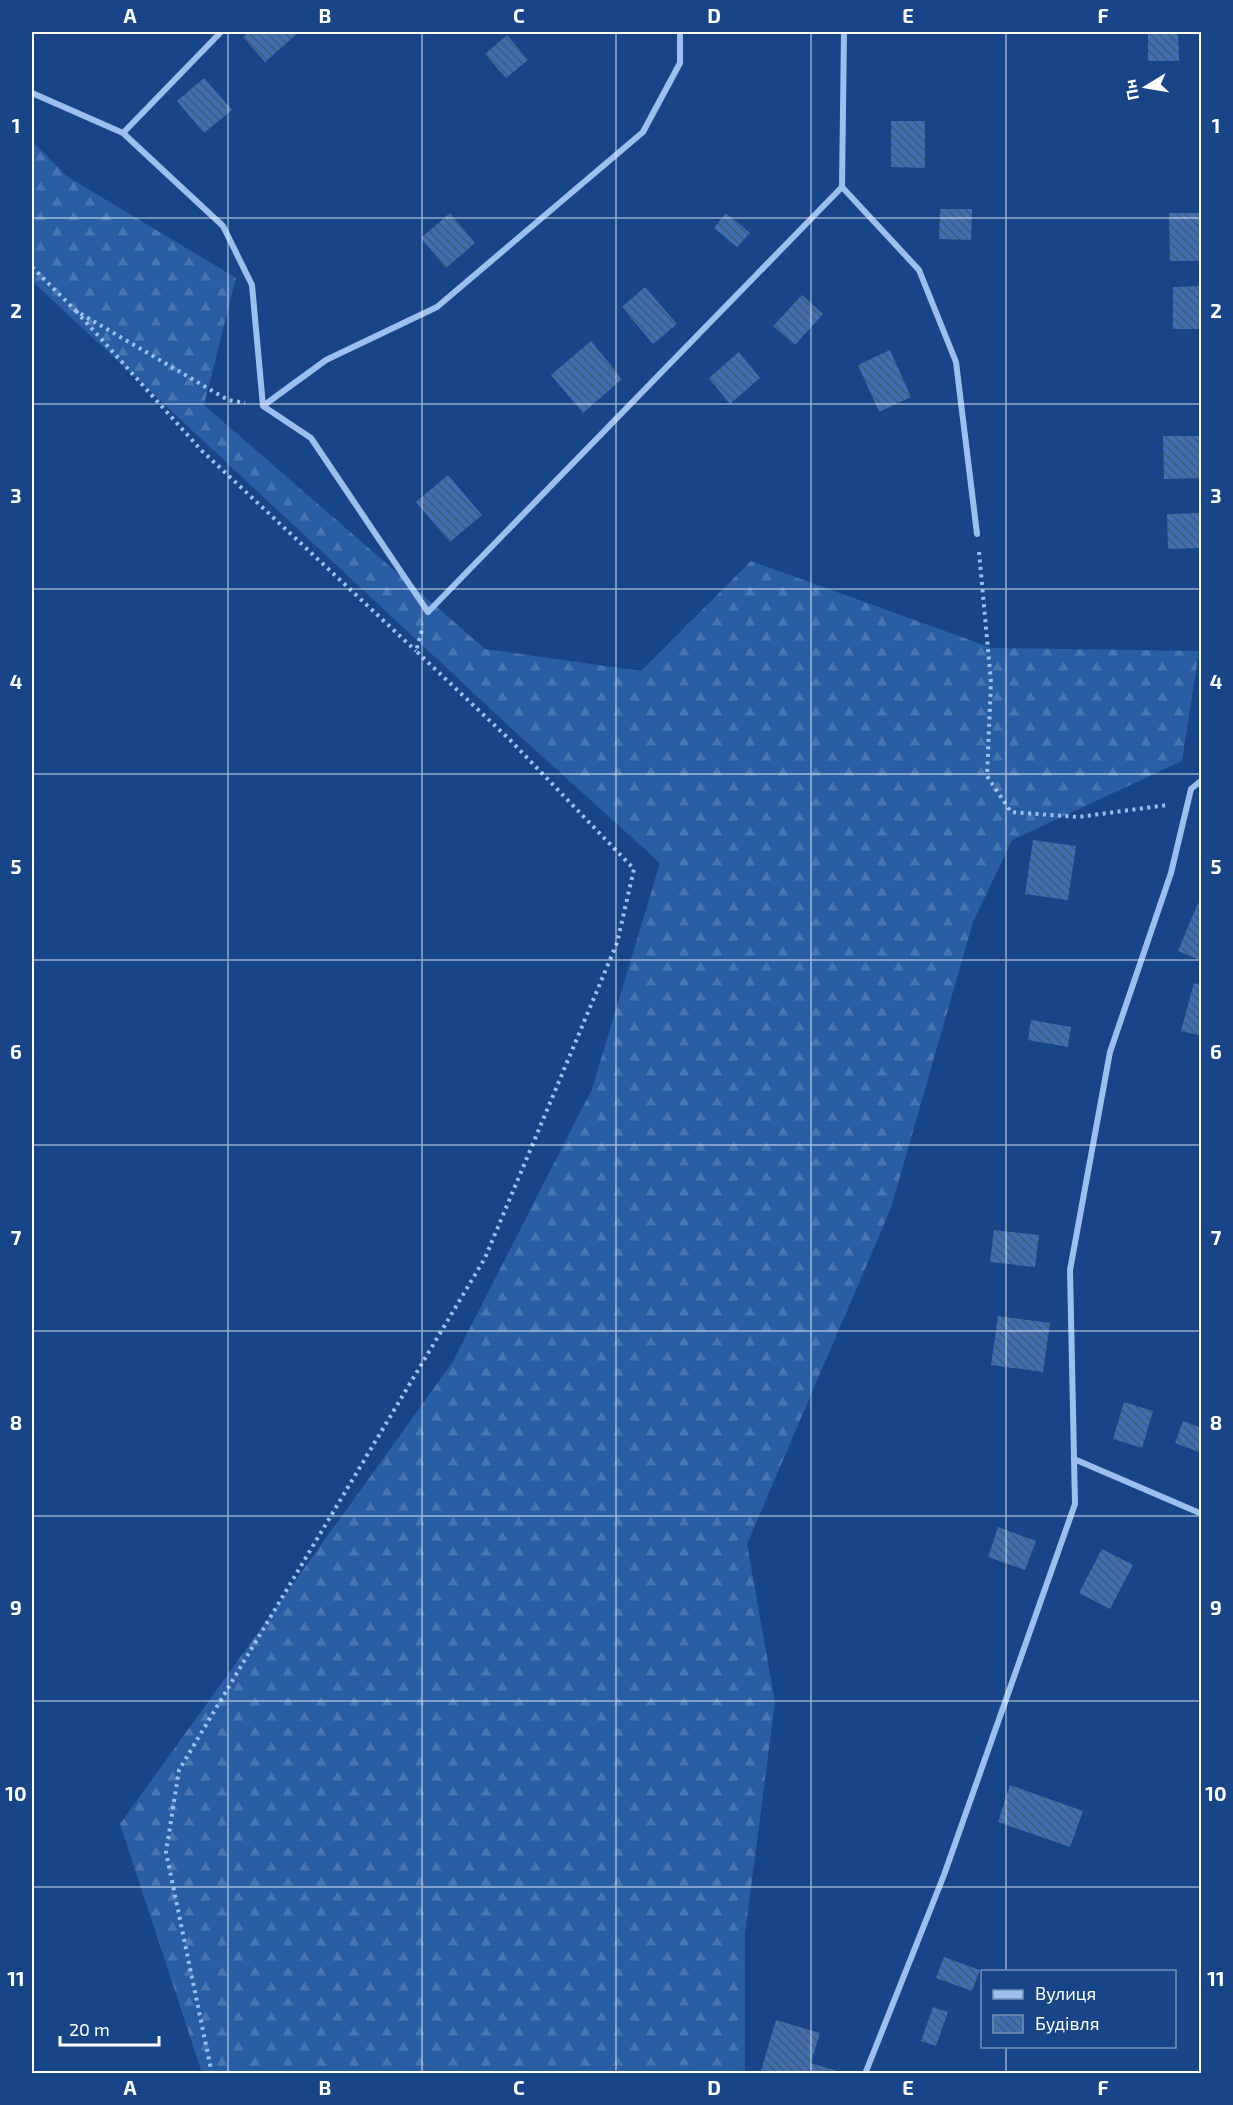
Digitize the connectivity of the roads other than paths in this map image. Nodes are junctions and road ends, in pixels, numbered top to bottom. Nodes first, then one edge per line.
1 (221, 32) edge
2 (680, 32) edge
3 (844, 32) edge
4 (32, 93) edge
5 (123, 133) junction
6 (842, 187) junction
7 (263, 406) junction
8 (977, 534) road end
9 (1202, 780) edge
10 (1074, 1458) junction
11 (1202, 1514) edge
12 (865, 2073) edge

1 - 5 street
2 - 7 street
3 - 6 street
4 - 5 street
5 - 7 street
6 - 7 street
6 - 8 street
9 - 10 street
10 - 11 street
10 - 12 street

